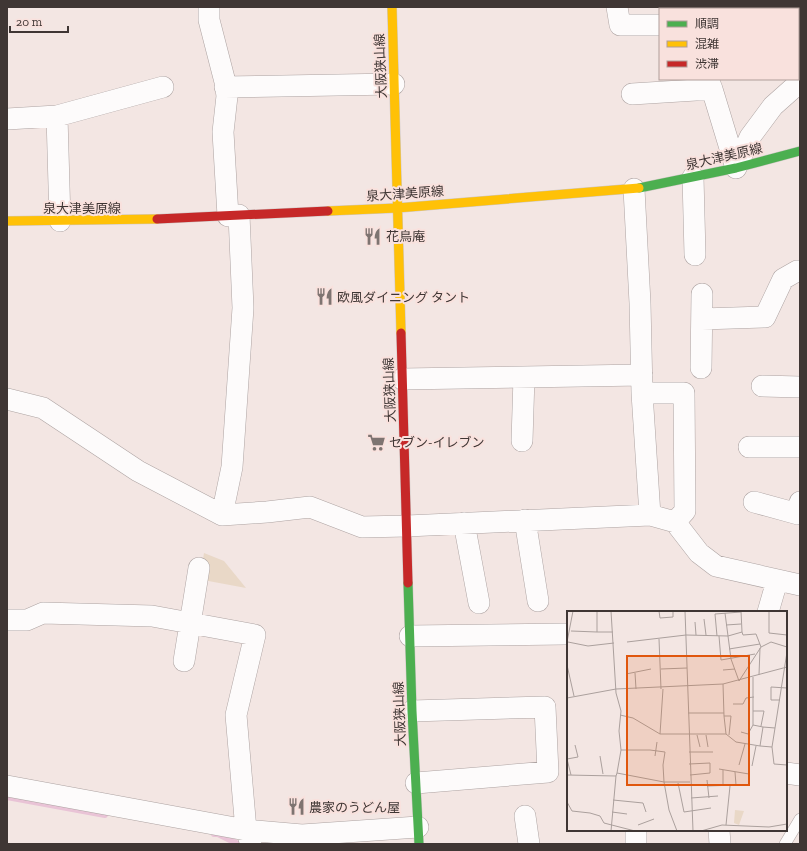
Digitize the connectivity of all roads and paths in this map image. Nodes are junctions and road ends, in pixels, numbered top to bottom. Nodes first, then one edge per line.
1 (209, 7) edge
2 (392, 7) edge
3 (617, 7) edge
4 (659, 25) edge
5 (800, 82) edge
6 (394, 84) junction
7 (710, 84) edge
8 (163, 87) dead end
9 (226, 87) junction
10 (632, 94) dead end
11 (57, 116) junction
12 (7, 119) edge
13 (800, 151) edge
14 (736, 168) junction
15 (693, 177) junction
16 (634, 189) junction
17 (398, 208) junction
18 (233, 216) junction
19 (7, 221) edge
20 (60, 221) junction
21 (695, 255) dead end
22 (800, 271) edge
23 (702, 294) dead end
24 (702, 319) junction
25 (701, 368) dead end
26 (524, 377) junction
27 (402, 379) junction
28 (642, 384) junction
29 (762, 386) dead end
30 (800, 387) edge
31 (7, 399) edge
32 (522, 441) dead end
33 (749, 447) dead end
34 (800, 447) edge
35 (754, 502) dead end
36 (800, 502) edge
37 (222, 515) junction
38 (650, 515) junction
39 (525, 520) junction
40 (675, 522) junction
41 (464, 523) junction
42 (406, 526) junction
43 (199, 568) dead end
44 (777, 581) junction
45 (800, 585) edge
46 (538, 601) dead end
47 (480, 603) dead end
48 (768, 611) edge
49 (7, 620) edge
50 (190, 622) junction
51 (565, 634) dead end
52 (410, 636) junction
53 (184, 661) dead end
54 (412, 711) junction
55 (787, 773) edge
56 (800, 775) edge
57 (416, 784) junction
58 (7, 786) edge
59 (525, 816) dead end
60 (800, 819) edge
61 (636, 831) edge
62 (719, 831) edge
63 (419, 836) edge
64 (248, 837) edge
65 (336, 838) edge
66 (529, 844) edge
67 (636, 844) edge
68 (720, 844) edge
69 (785, 844) edge

1 - 9 street
2 - 6 main road, 大阪狭山線
3 - 4 street
5 - 14 street
6 - 9 street
6 - 17 main road, 大阪狭山線
7 - 10 street
7 - 14 street
8 - 11 street
9 - 18 street
11 - 12 street
11 - 20 street
13 - 14 main road, 泉大津美原線
14 - 15 main road, 泉大津美原線
15 - 16 main road, 泉大津美原線
15 - 21 street
16 - 17 main road, 泉大津美原線
16 - 28 street
17 - 18 main road, 泉大津美原線
17 - 27 main road, 大阪狭山線
18 - 20 main road, 泉大津美原線
18 - 37 street
19 - 20 main road, 泉大津美原線
22 - 24 street
23 - 24 street
24 - 25 street
26 - 27 street
26 - 28 street
26 - 32 street
27 - 42 main road, 大阪狭山線
28 - 38 street
28 - 40 street
29 - 30 street
31 - 37 street
33 - 34 street
35 - 36 street
37 - 42 street
38 - 39 street
38 - 40 street
39 - 41 street
39 - 46 street
40 - 44 street
41 - 42 street
41 - 47 street
42 - 52 main road, 大阪狭山線
43 - 50 street
44 - 45 street
44 - 48 street
49 - 50 street
50 - 53 street
50 - 64 street
51 - 52 street
52 - 54 main road, 大阪狭山線
54 - 57 main road, 大阪狭山線
54 - 57 street
55 - 56 street
57 - 63 main road, 大阪狭山線
58 - 64 street
59 - 66 street
60 - 69 lane
61 - 67 street
62 - 68 street
63 - 65 street
64 - 65 street

